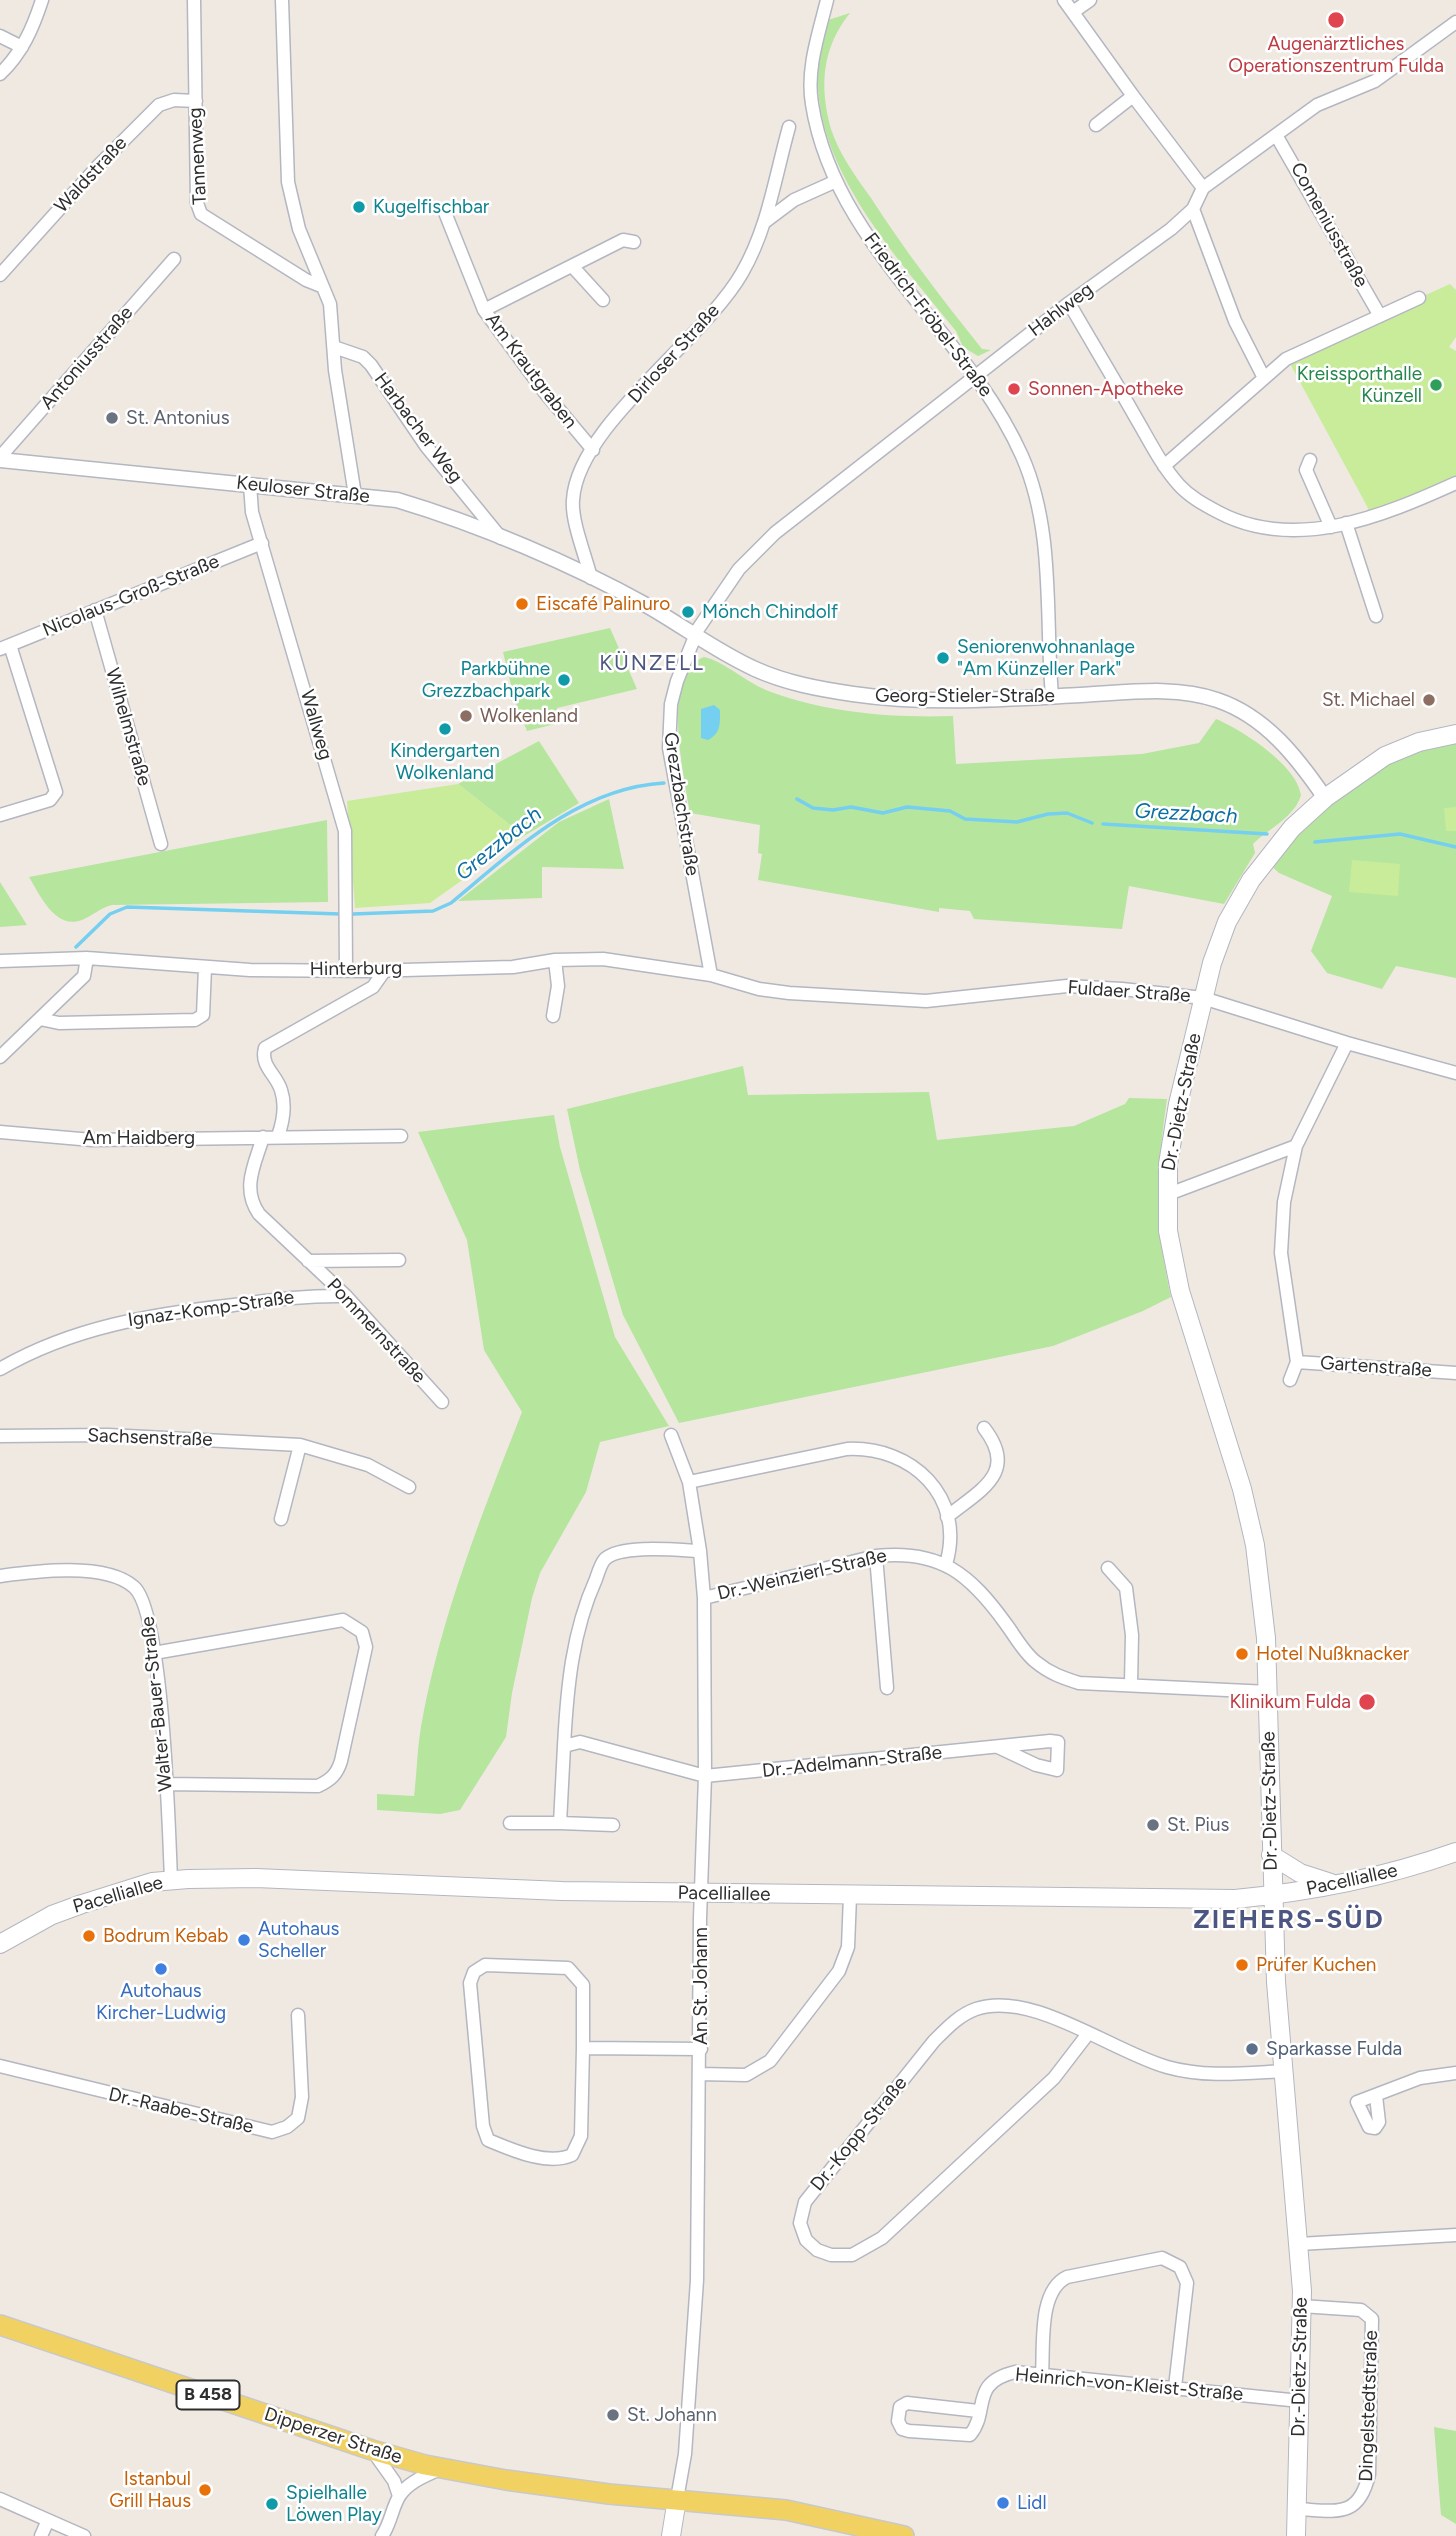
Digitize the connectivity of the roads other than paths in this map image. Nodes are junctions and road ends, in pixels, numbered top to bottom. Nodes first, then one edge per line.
1 (42, 0) edge
2 (194, 0) edge
3 (282, 0) edge
4 (827, 0) edge
5 (1064, 0) edge
6 (1090, 0) edge
7 (1073, 12) junction
8 (1456, 22) edge
9 (0, 36) edge
10 (22, 47) junction
11 (0, 74) edge
12 (1133, 96) junction
13 (196, 101) junction
14 (1096, 125) dead end
15 (789, 127) dead end
16 (1276, 135) junction
17 (834, 182) junction
18 (1203, 188) junction
19 (1194, 209) junction
20 (444, 210) dead end
21 (766, 221) junction
22 (635, 242) dead end
23 (174, 259) dead end
24 (573, 267) junction
25 (0, 275) edge
26 (321, 286) junction
27 (1419, 298) dead end
28 (603, 300) dead end
29 (1069, 303) junction
30 (484, 310) junction
31 (1380, 316) junction
32 (334, 347) junction
33 (976, 375) junction
34 (1264, 378) junction
35 (593, 450) junction
36 (0, 459) edge
37 (1310, 460) dead end
38 (1164, 466) junction
39 (1456, 483) edge
40 (250, 485) junction
41 (355, 495) junction
42 (1346, 523) junction
43 (1331, 527) junction
44 (502, 539) junction
45 (262, 543) junction
46 (591, 578) junction
47 (95, 610) junction
48 (1376, 615) dead end
49 (695, 635) junction
50 (5, 647) edge
51 (1052, 696) junction
52 (1456, 734) edge
53 (1325, 798) junction
54 (0, 815) edge
55 (161, 844) dead end
56 (87, 958) junction
57 (555, 960) junction
58 (0, 961) edge
59 (205, 968) junction
60 (385, 970) junction
61 (346, 971) junction
62 (711, 975) junction
63 (1203, 998) junction
64 (553, 1016) dead end
65 (40, 1019) junction
66 (1347, 1043) junction
67 (0, 1057) edge
68 (1456, 1073) edge
69 (0, 1132) edge
70 (278, 1136) junction
71 (401, 1136) dead end
72 (263, 1137) junction
73 (1296, 1146) junction
74 (1166, 1195) junction
75 (399, 1260) dead end
76 (308, 1261) junction
77 (320, 1271) junction
78 (306, 1295) junction
79 (346, 1296) junction
80 (1297, 1362) junction
81 (0, 1368) edge
82 (1456, 1373) edge
83 (1290, 1380) dead end
84 (442, 1402) dead end
85 (984, 1428) dead end
86 (671, 1435) dead end
87 (0, 1436) edge
88 (300, 1445) junction
89 (689, 1482) junction
90 (409, 1487) dead end
91 (947, 1517) junction
92 (281, 1519) dead end
93 (700, 1551) junction
94 (876, 1556) junction
95 (946, 1564) junction
96 (1108, 1568) dead end
97 (0, 1576) edge
98 (704, 1598) junction
99 (154, 1653) junction
100 (1131, 1683) junction
101 (887, 1688) dead end
102 (1269, 1692) junction
103 (564, 1746) junction
104 (998, 1747) dead end
105 (705, 1776) junction
106 (166, 1784) junction
107 (510, 1823) dead end
108 (561, 1823) junction
109 (613, 1825) dead end
110 (1456, 1852) edge
111 (1270, 1855) junction
112 (172, 1880) junction
113 (1333, 1884) junction
114 (702, 1894) junction
115 (1272, 1895) junction
116 (850, 1896) junction
117 (0, 1944) edge
118 (298, 2015) dead end
119 (1087, 2035) junction
120 (583, 2048) junction
121 (701, 2049) junction
122 (0, 2066) edge
123 (1285, 2071) junction
124 (1456, 2073) edge
125 (700, 2074) junction
126 (1376, 2096) dead end
127 (1456, 2235) edge
128 (1299, 2244) junction
129 (1301, 2306) junction
130 (0, 2325) edge
131 (1042, 2374) junction
132 (1175, 2388) junction
133 (1300, 2401) junction
134 (978, 2411) junction
135 (372, 2450) junction
136 (442, 2468) junction
137 (399, 2496) junction
138 (0, 2499) edge
139 (677, 2500) junction
140 (1297, 2509) junction
141 (48, 2520) junction
142 (41, 2536) edge
143 (83, 2536) edge
144 (382, 2536) edge
145 (671, 2536) edge
146 (904, 2536) edge
147 (1296, 2536) edge

1 - 10 street
2 - 13 street, Tannenweg
3 - 26 street
4 - 17 street, Friedrich-Fröbel-Straße
5 - 7 street
6 - 7 street
7 - 12 street
8 - 16 street
9 - 10 street
10 - 11 street
12 - 14 street
12 - 18 street
13 - 25 street, Waldstraße
13 - 26 street, Tannenweg
15 - 21 street, Dirloser Straße
16 - 18 street
16 - 31 street, Comeniusstraße
17 - 21 street
17 - 33 street, Friedrich-Fröbel-Straße
18 - 19 street, Hahlweg
19 - 29 street, Hahlweg
19 - 34 street
20 - 30 street, Am Krautgraben
21 - 35 street, Dirloser Straße
22 - 24 street
23 - 36 street, Antoniusstraße
24 - 28 street
24 - 30 street
26 - 32 street
27 - 31 street
29 - 33 street, Hahlweg
29 - 38 street
30 - 35 street, Am Krautgraben
31 - 34 street
32 - 41 street
32 - 44 street, Harbacher Weg
33 - 49 street, Hahlweg
33 - 51 street, Friedrich-Fröbel-Straße
34 - 38 street
35 - 46 street, Dirloser Straße
36 - 40 street, Keuloser Straße
37 - 43 street
38 - 43 street
39 - 42 street
40 - 41 street, Keuloser Straße
40 - 45 street, Wallweg
41 - 44 street, Keuloser Straße
42 - 43 street
42 - 48 street
44 - 46 street, Keuloser Straße
45 - 47 street, Nicolaus-Groß-Straße
45 - 61 street, Wallweg
46 - 49 street, Georg-Stieler-Straße
47 - 50 street, Nicolaus-Groß-Straße
47 - 55 street, Wilhelmstraße
49 - 51 street, Georg-Stieler-Straße
49 - 62 street, Grezzbachstraße
50 - 54 street
51 - 53 street, Georg-Stieler-Straße
52 - 53 main road, Dr.-Dietz-Straße
53 - 63 main road, Dr.-Dietz-Straße
56 - 58 street, Hinterburg
56 - 59 street, Hinterburg
56 - 65 street
57 - 60 street, Hinterburg
57 - 62 street, Hinterburg
57 - 64 street
59 - 61 street, Hinterburg
59 - 65 street
60 - 61 street, Hinterburg
60 - 70 street
62 - 63 street, Fuldaer Straße
63 - 66 street, Fuldaer Straße
63 - 74 main road, Dr.-Dietz-Straße
65 - 67 street
66 - 68 street, Fuldaer Straße
66 - 73 street
69 - 72 street, Am Haidberg
70 - 71 street, Am Haidberg
70 - 72 street, Am Haidberg
72 - 76 street, Pommernstraße
73 - 74 street
73 - 80 street
74 - 102 main road, Dr.-Dietz-Straße
75 - 76 street, Pommernstraße
76 - 77 street, Pommernstraße
77 - 78 street, Ignaz-Komp-Straße
77 - 79 street, Pommernstraße
78 - 79 street, Ignaz-Komp-Straße
78 - 81 street, Ignaz-Komp-Straße
79 - 84 street, Pommernstraße
80 - 82 street, Gartenstraße
80 - 83 street
85 - 91 street
86 - 89 street, An St. Johann
87 - 88 street, Sachsenstraße
88 - 90 street, Sachsenstraße
88 - 92 street
89 - 91 street
89 - 93 street, An St. Johann
91 - 95 street
93 - 98 street, An St. Johann
93 - 103 street
94 - 95 street, Dr.-Weinzierl-Straße
94 - 98 street, Dr.-Weinzierl-Straße
94 - 101 street
95 - 100 street, Dr.-Weinzierl-Straße
96 - 100 street
97 - 99 street, Walter-Bauer-Straße
98 - 105 street, An St. Johann
99 - 106 street, Walter-Bauer-Straße
99 - 106 street
100 - 102 street, Dr.-Weinzierl-Straße
102 - 111 main road, Dr.-Dietz-Straße
103 - 105 street
103 - 108 street
104 - 105 street, Dr.-Adelmann-Straße
105 - 114 street, An St. Johann
106 - 112 street, Walter-Bauer-Straße
107 - 108 street
108 - 109 street
110 - 113 main road, Pacelliallee
111 - 113 main road
111 - 115 main road, Dr.-Dietz-Straße
112 - 114 main road, Pacelliallee
112 - 117 main road, Pacelliallee
113 - 115 main road, Pacelliallee
114 - 116 main road, Pacelliallee
114 - 121 street, An St. Johann
115 - 116 main road, Pacelliallee
115 - 123 main road, Dr.-Dietz-Straße
116 - 125 street
118 - 122 street, Dr.-Raabe-Straße
119 - 119 street, Dr.-Kopp-Straße
119 - 123 street, Dr.-Kopp-Straße
120 - 120 street
120 - 121 street
121 - 125 street, An St. Johann
123 - 128 main road, Dr.-Dietz-Straße
124 - 126 street
125 - 139 street, An St. Johann
127 - 128 street
128 - 129 main road, Dr.-Dietz-Straße
129 - 133 main road, Dr.-Dietz-Straße
129 - 140 street, Dingelstedtstraße
130 - 135 main road, Dipperzer Straße / B 458
131 - 132 street, Heinrich-von-Kleist-Straße
131 - 132 street
131 - 134 street, Heinrich-von-Kleist-Straße
132 - 133 street, Heinrich-von-Kleist-Straße
133 - 140 main road, Dr.-Dietz-Straße
134 - 134 street, Heinrich-von-Kleist-Straße
135 - 136 main road, Dipperzer Straße / B 458
135 - 137 street
136 - 137 street
136 - 139 main road, Dipperzer Straße / B 458
137 - 144 street
138 - 141 street
139 - 145 main road
139 - 146 main road, B 458
140 - 147 main road, Dr.-Dietz-Straße
141 - 142 street
141 - 143 street

